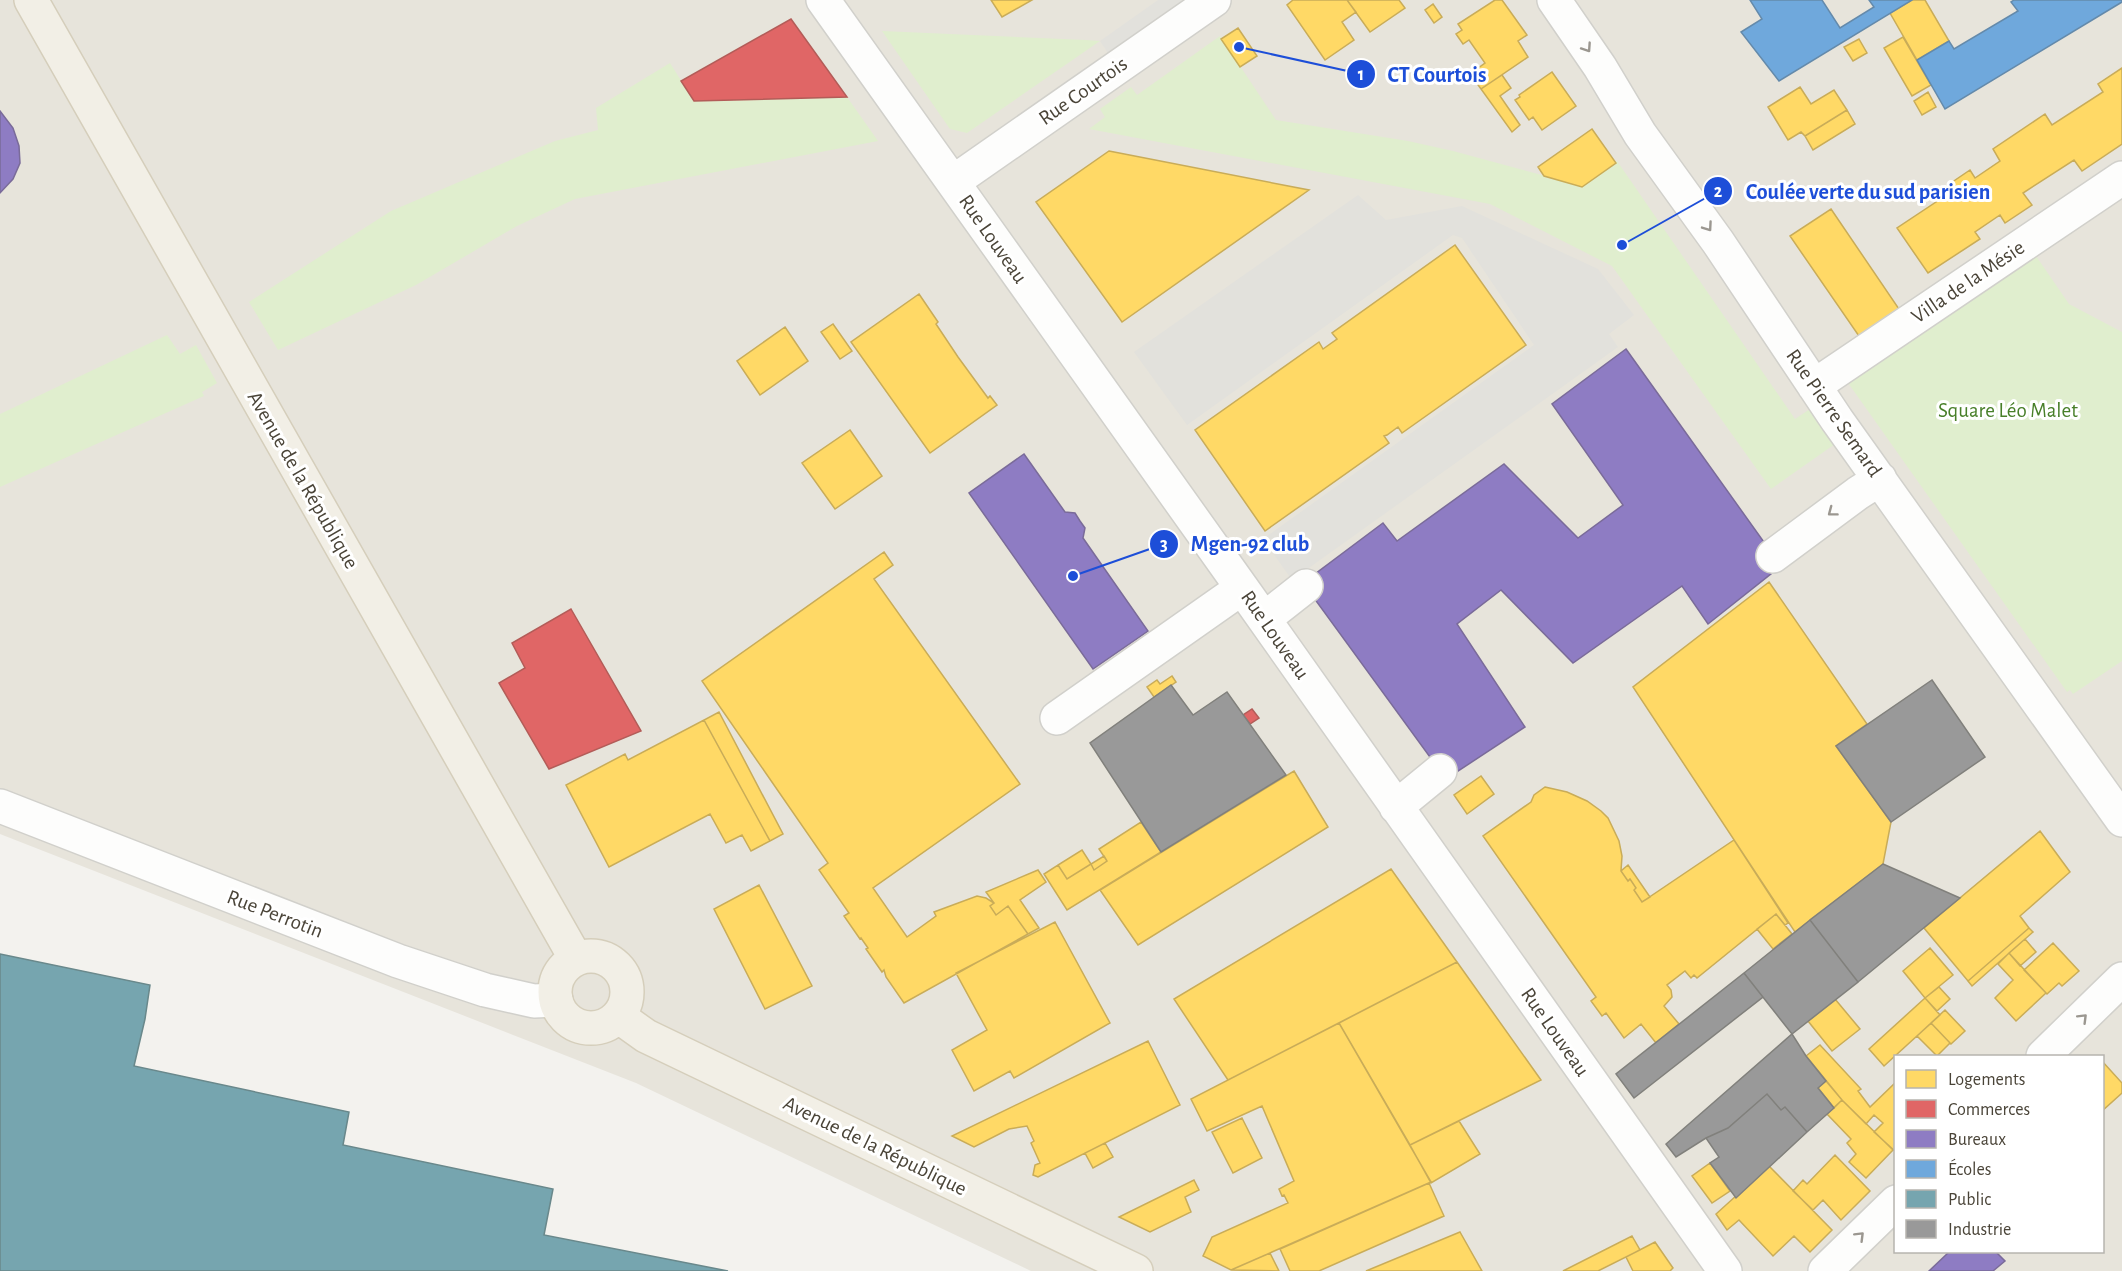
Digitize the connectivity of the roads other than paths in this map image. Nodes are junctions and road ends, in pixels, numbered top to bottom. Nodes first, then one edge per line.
1 (31, 0) edge
2 (823, 0) edge
3 (1214, 0) edge
4 (1554, 0) edge
5 (2122, 178) edge
6 (953, 182) junction
7 (1814, 386) junction
8 (1880, 479) junction
9 (1773, 556) dead end
10 (1306, 586) dead end
11 (1242, 588) junction
12 (1264, 619) junction
13 (1057, 718) dead end
14 (1440, 771) dead end
15 (0, 807) edge
16 (1396, 807) junction
17 (2122, 820) edge
18 (576, 959) junction
19 (2122, 979) edge
20 (556, 1000) junction
21 (618, 1016) junction
22 (2044, 1055) edge
23 (1894, 1204) edge
24 (1136, 1271) edge
25 (1725, 1271) edge
26 (1826, 1271) edge

1 - 18 main road, Avenue de la République
2 - 6 street, Rue Louveau
3 - 6 street, Rue Courtois
4 -> 7 street, Rue Pierre Semard
5 - 7 street, Villa de la Mésie
6 - 11 street, Rue Louveau
7 - 8 street, Rue Pierre Semard
8 -> 9 street
8 - 17 street, Rue Pierre Semard
10 - 12 street
11 - 12 street, Rue Louveau
11 - 13 street
12 - 16 street, Rue Louveau
14 - 16 street
15 - 20 street, Rue Perrotin
16 - 25 street, Rue Louveau
18 - 20 main road
18 - 21 main road
22 -> 19 street
20 - 21 main road
21 - 24 main road, Avenue de la République
26 -> 23 street

